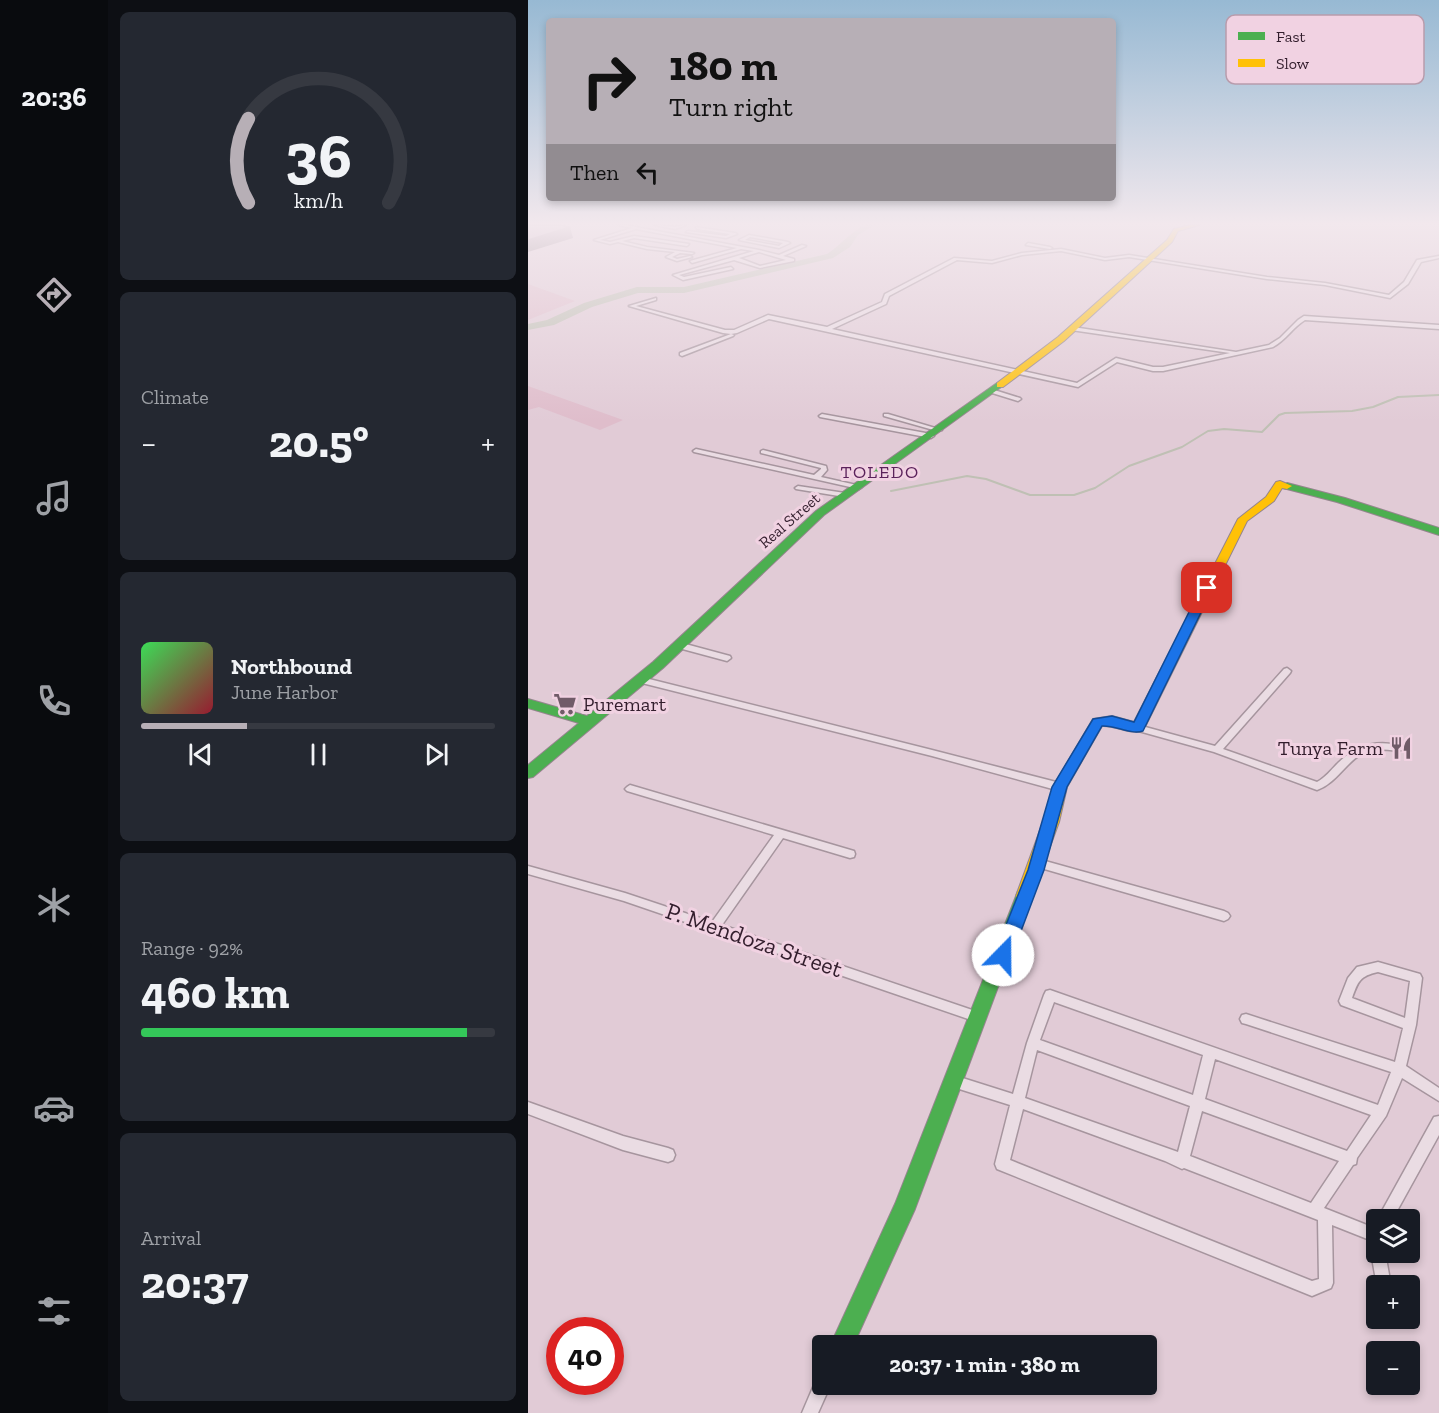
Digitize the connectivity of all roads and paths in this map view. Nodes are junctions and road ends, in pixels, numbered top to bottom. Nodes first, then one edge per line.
1 (895, 291) edge
2 (1114, 291) edge
3 (1360, 291) edge
4 (1397, 291) edge
5 (654, 299) dead end
6 (772, 318) junction
7 (1439, 327) edge
8 (827, 329) junction
9 (1073, 329) junction
10 (1240, 353) junction
11 (682, 354) dead end
12 (1015, 371) junction
13 (991, 391) junction
14 (1018, 399) dead end
15 (886, 415) dead end
16 (822, 416) dead end
17 (935, 433) junction
18 (696, 451) dead end
19 (763, 452) dead end
20 (815, 478) junction
21 (860, 487) junction
22 (798, 488) dead end
23 (845, 495) junction
24 (1439, 532) edge
25 (678, 645) junction
26 (727, 658) dead end
27 (1287, 671) dead end
28 (641, 680) junction
29 (528, 703) edge
30 (590, 722) junction
31 (1138, 728) junction
32 (1399, 748) dead end
33 (1217, 750) junction
34 (528, 773) edge
35 (1060, 787) junction
36 (630, 789) dead end
37 (781, 833) junction
38 (850, 855) dead end
39 (1038, 863) junction
40 (528, 870) edge
41 (1224, 916) dead end
42 (715, 927) junction
43 (977, 1017) junction
44 (1246, 1019) dead end
45 (1410, 1025) junction
46 (1033, 1043) junction
47 (1210, 1053) junction
48 (1399, 1069) junction
49 (953, 1081) junction
50 (1439, 1095) edge
51 (1018, 1101) junction
52 (1197, 1104) junction
53 (528, 1108) edge
54 (1381, 1112) junction
55 (1439, 1122) edge
56 (668, 1155) dead end
57 (1351, 1159) junction
58 (1182, 1162) junction
59 (1390, 1209) edge
60 (1319, 1213) junction
61 (1366, 1234) edge
62 (846, 1335) edge
63 (818, 1395) edge
64 (810, 1413) edge

1 - 8 street
2 - 9 street, Real Street
3 - 4 street
5 - 6 street
6 - 8 street
6 - 11 street
7 - 10 street
8 - 12 street
9 - 10 street
9 - 12 street, Real Street
10 - 12 street
12 - 13 street, Real Street
13 - 14 street
13 - 17 street, Real Street
15 - 17 street
16 - 17 street
17 - 21 street, Real Street
18 - 20 street
19 - 20 street
20 - 21 street
21 - 23 street, Real Street
22 - 23 street
23 - 25 street, Real Street
24 - 31 street
25 - 26 street
25 - 28 street, Real Street
27 - 33 street
28 - 30 street, Real Street
28 - 35 street
29 - 30 street
30 - 34 street, Real Street
31 - 33 street
31 - 35 street
32 - 33 street
35 - 39 street
36 - 37 street
37 - 38 street
37 - 42 street
39 - 41 street
39 - 43 street
40 - 42 street, P. Mendoza Street
42 - 43 street, P. Mendoza Street
43 - 49 street
44 - 48 street
45 - 45 street
45 - 48 street
46 - 47 street
46 - 51 street
46 - 52 street
47 - 52 street
47 - 54 street
48 - 50 street
48 - 54 street
49 - 51 street
49 - 62 street
51 - 58 street
51 - 60 street
52 - 57 street
52 - 58 street
53 - 56 street
54 - 57 street
55 - 59 street
57 - 60 street
58 - 60 street
60 - 61 street
63 - 64 street

